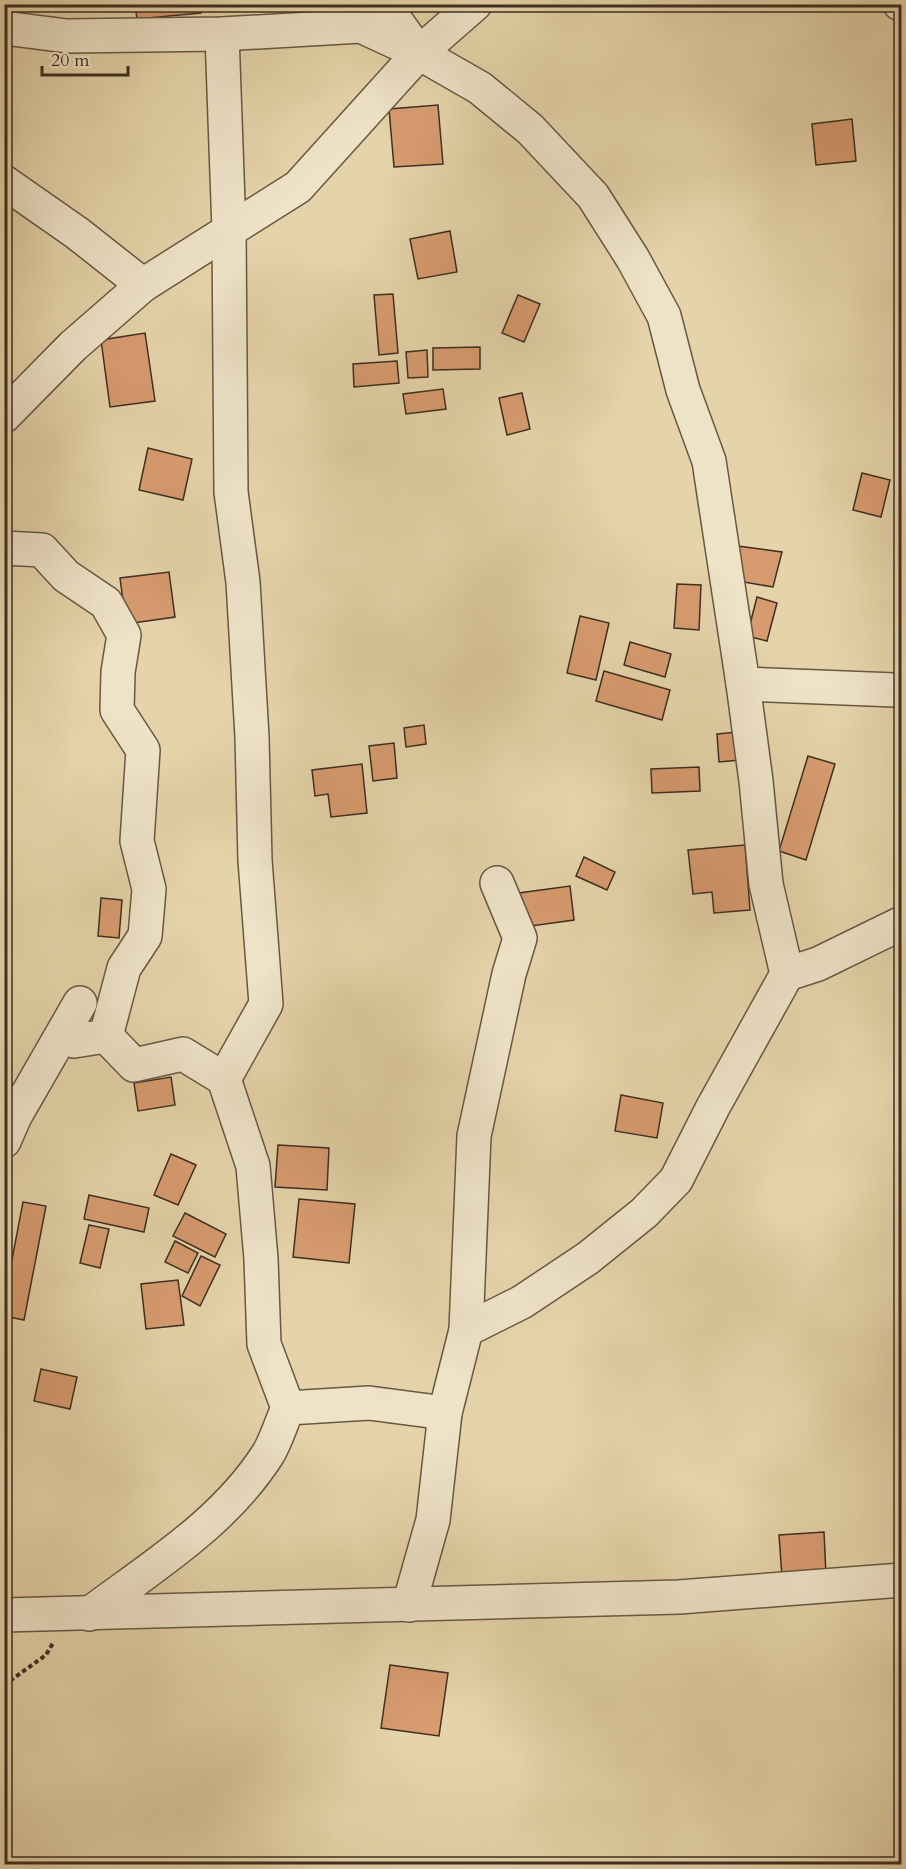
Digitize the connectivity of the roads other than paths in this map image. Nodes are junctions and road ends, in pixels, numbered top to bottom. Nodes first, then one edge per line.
1 (12, 4) edge
2 (384, 4) edge
3 (475, 4) edge
4 (4, 9) edge
5 (4, 28) edge
6 (222, 34) junction
7 (419, 53) junction
8 (4, 182) edge
9 (229, 231) junction
10 (143, 285) junction
11 (4, 416) edge
12 (4, 548) edge
13 (743, 684) junction
14 (902, 692) edge
15 (497, 883) dead end
16 (902, 923) edge
17 (787, 974) junction
18 (80, 1003) dead end
19 (106, 1036) junction
20 (74, 1041) dead end
21 (224, 1079) junction
22 (4, 1141) edge
23 (466, 1330) junction
24 (288, 1408) junction
25 (445, 1413) junction
26 (902, 1580) edge
27 (409, 1605) junction
28 (81, 1614) junction
29 (4, 1615) edge

1 - 4 street
2 - 7 street
3 - 7 street
5 - 6 street
6 - 7 street
6 - 9 street
7 - 9 street
7 - 13 street
8 - 10 street
9 - 10 street
9 - 21 street
10 - 11 street
12 - 19 street
13 - 14 street
13 - 17 street
15 - 23 street
16 - 17 street
17 - 23 street
18 - 22 street
19 - 20 street
19 - 21 street
21 - 24 street
23 - 25 street
24 - 25 street
24 - 28 street
25 - 27 street
26 - 27 street
27 - 28 street
28 - 29 street

